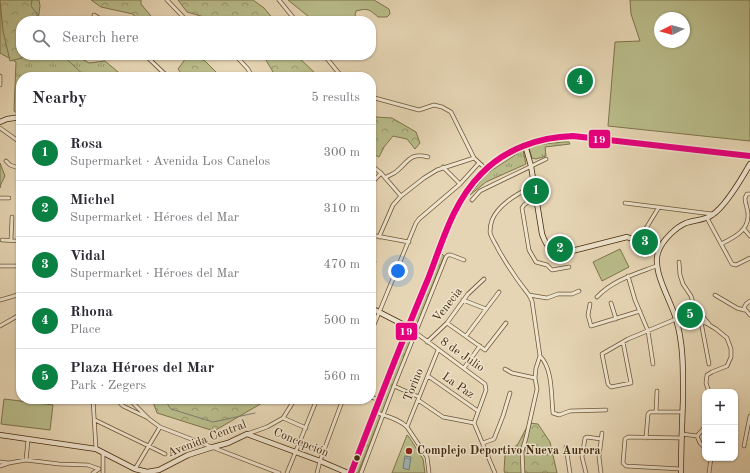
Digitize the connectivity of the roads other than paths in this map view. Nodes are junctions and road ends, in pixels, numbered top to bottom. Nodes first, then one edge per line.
1 (167, 0) edge
2 (279, 0) edge
3 (182, 16) edge
4 (292, 16) edge
5 (150, 60) edge
6 (240, 60) edge
7 (328, 60) edge
8 (163, 72) edge
9 (250, 72) edge
10 (338, 72) edge
11 (0, 76) edge
12 (0, 85) edge
13 (376, 98) edge
14 (16, 118) edge
15 (0, 122) edge
16 (0, 128) edge
17 (16, 139) edge
18 (525, 145) junction
19 (750, 156) edge
20 (428, 157) dead end
21 (474, 158) junction
22 (546, 159) dead end
23 (6, 161) dead end
24 (479, 163) junction
25 (750, 164) edge
26 (531, 166) junction
27 (16, 167) edge
28 (443, 167) junction
29 (376, 169) edge
30 (486, 169) junction
31 (748, 170) edge
32 (381, 173) junction
33 (376, 178) edge
34 (385, 178) junction
35 (460, 184) junction
36 (534, 185) junction
37 (750, 194) edge
38 (401, 196) junction
39 (536, 196) junction
40 (0, 198) edge
41 (9, 198) dead end
42 (472, 200) dead end
43 (626, 203) dead end
44 (659, 207) junction
45 (714, 214) junction
46 (12, 217) dead end
47 (706, 218) junction
48 (744, 228) junction
49 (376, 236) edge
50 (750, 236) edge
51 (379, 237) junction
52 (2, 240) dead end
53 (11, 240) junction
54 (16, 240) edge
55 (408, 242) junction
56 (721, 244) junction
57 (649, 245) junction
58 (659, 249) junction
59 (438, 252) junction
60 (446, 257) junction
61 (750, 258) edge
62 (464, 260) dead end
63 (679, 262) dead end
64 (0, 266) edge
65 (16, 266) edge
66 (656, 266) junction
67 (569, 267) dead end
68 (628, 276) junction
69 (484, 279) dead end
70 (579, 291) dead end
71 (499, 292) dead end
72 (16, 295) edge
73 (529, 295) junction
74 (715, 295) dead end
75 (597, 297) dead end
76 (0, 300) edge
77 (463, 300) junction
78 (750, 301) edge
79 (610, 303) dead end
80 (590, 304) dead end
81 (486, 309) junction
82 (744, 310) junction
83 (376, 311) edge
84 (640, 311) junction
85 (379, 313) junction
86 (750, 315) edge
87 (16, 317) edge
88 (616, 319) junction
89 (676, 319) junction
90 (376, 320) edge
91 (701, 322) junction
92 (447, 323) junction
93 (506, 323) dead end
94 (710, 325) junction
95 (0, 326) edge
96 (408, 327) junction
97 (648, 331) junction
98 (415, 334) junction
99 (466, 336) junction
100 (427, 342) junction
101 (623, 342) junction
102 (480, 346) junction
103 (438, 350) junction
104 (540, 356) junction
105 (653, 364) dead end
106 (709, 364) dead end
107 (464, 368) junction
108 (505, 369) dead end
109 (428, 376) junction
110 (535, 378) junction
111 (394, 386) junction
112 (708, 389) edge
113 (657, 391) dead end
114 (510, 393) dead end
115 (419, 398) junction
116 (376, 399) edge
117 (380, 400) junction
118 (93, 404) edge
119 (121, 404) edge
120 (134, 404) edge
121 (292, 404) edge
122 (315, 404) edge
123 (341, 404) edge
124 (606, 410) dead end
125 (478, 411) junction
126 (375, 412) junction
127 (656, 412) junction
128 (682, 412) junction
129 (384, 415) junction
130 (750, 416) edge
131 (283, 418) junction
132 (149, 419) junction
133 (95, 420) junction
134 (474, 423) junction
135 (160, 427) junction
136 (407, 427) junction
137 (306, 428) junction
138 (702, 430) edge
139 (602, 433) dead end
140 (247, 434) junction
141 (0, 435) edge
142 (682, 436) junction
143 (697, 436) junction
144 (646, 438) junction
145 (601, 439) junction
146 (28, 440) junction
147 (483, 443) junction
148 (702, 445) edge
149 (744, 446) dead end
150 (149, 447) junction
151 (213, 447) junction
152 (566, 447) dead end
153 (96, 449) junction
154 (103, 452) junction
155 (295, 452) junction
156 (165, 454) dead end
157 (26, 460) junction
158 (320, 461) junction
159 (711, 461) edge
160 (0, 462) edge
161 (9, 463) junction
162 (0, 466) edge
163 (100, 468) junction
164 (135, 469) junction
165 (681, 471) edge
166 (93, 473) edge
167 (103, 473) edge
168 (278, 473) edge
169 (287, 473) edge
170 (317, 473) edge
171 (349, 473) edge
172 (361, 473) edge
173 (429, 473) edge
174 (495, 473) edge
175 (523, 473) edge
176 (570, 473) edge
177 (586, 473) edge
178 (602, 473) edge
179 (709, 473) edge

1 - 3 street
2 - 4 street
5 - 8 street
6 - 9 street
7 - 10 street
11 - 12 street
13 - 21 street
14 - 15 street
16 - 17 street
18 - 19 main road
18 - 26 street
18 - 30 main road
20 - 34 street
21 - 24 street
21 - 28 street
22 - 26 street
23 - 27 street
24 - 30 street
24 - 35 street
25 - 31 street
26 - 36 street
26 - 42 street
28 - 35 street
28 - 38 street
29 - 32 street
30 - 59 main road
31 - 45 street
32 - 33 street
32 - 34 street
34 - 38 street
35 - 55 street
36 - 39 street
36 - 73 street
37 - 48 street
38 - 51 street
39 - 57 street
39 - 67 street
40 - 41 street
43 - 44 street
44 - 45 street
44 - 57 street
45 - 47 street
46 - 53 street
47 - 56 street
47 - 58 street
48 - 50 street
48 - 56 street
49 - 51 street
51 - 55 street
52 - 53 street
53 - 54 street
55 - 85 street
56 - 61 street
57 - 58 street
58 - 66 street
59 - 60 street
59 - 96 main road
60 - 62 street
60 - 98 street
63 - 94 street
64 - 65 street
66 - 68 street
66 - 89 street
68 - 75 street
68 - 84 street
69 - 77 street, Venecia
70 - 73 street
71 - 81 street
72 - 76 street
73 - 104 street
74 - 82 street
77 - 81 street
77 - 92 street, Venecia
78 - 82 street
79 - 88 street
80 - 88 street
81 - 99 street
82 - 86 street
83 - 85 street
84 - 88 street
84 - 97 street
85 - 90 street
85 - 96 street
87 - 95 street
89 - 91 street
89 - 97 street
89 - 128 street
91 - 94 street
91 - 106 street
92 - 99 street
92 - 100 street, Venecia
93 - 102 street
94 - 112 street
96 - 98 street, 8 de Julio
96 - 117 main road
97 - 101 street
97 - 105 street
98 - 100 street, 8 de Julio
98 - 111 street
99 - 102 street
100 - 103 street, 8 de Julio
101 - 101 street
102 - 107 street
103 - 107 street, 8 de Julio
103 - 109 street, Torino
104 - 110 street
104 - 124 street
107 - 125 street, 8 de Julio
108 - 110 street
109 - 115 street, Torino
109 - 125 street, La Paz
110 - 175 street
111 - 115 street
111 - 129 street
113 - 127 street
114 - 147 street
115 - 134 street
115 - 136 street, Torino
116 - 117 street
117 - 126 main road
118 - 133 street
119 - 132 street
120 - 132 street
121 - 131 street, Avenida Central
122 - 137 street
123 - 158 street
125 - 134 street, 8 de Julio
126 - 129 street
126 - 171 main road
127 - 128 street
127 - 144 street
128 - 142 street
129 - 136 street
129 - 172 street
130 - 149 street
131 - 137 street
131 - 140 street, Avenida Central
132 - 135 street
133 - 150 street
133 - 153 street
134 - 147 street
135 - 150 street
135 - 151 street
136 - 173 street
137 - 155 street
138 - 143 street
139 - 145 street
140 - 151 street, Avenida Central
140 - 155 street, Concepción
141 - 146 street, Avenida Central
142 - 143 street
142 - 144 street
142 - 165 street
143 - 148 street
144 - 165 street
145 - 177 street
145 - 178 street
146 - 153 street, Avenida Central
146 - 157 street
147 - 174 street
150 - 156 street
150 - 164 street
151 - 164 street, Avenida Central
151 - 168 street
152 - 176 street
153 - 154 street, Avenida Central
154 - 163 street
154 - 164 street, Avenida Central
155 - 158 street, Concepción
155 - 169 street
157 - 161 street
157 - 163 street
158 - 170 street
158 - 171 street, Concepción
159 - 179 street
160 - 161 street
161 - 162 street
163 - 166 street
163 - 167 street

